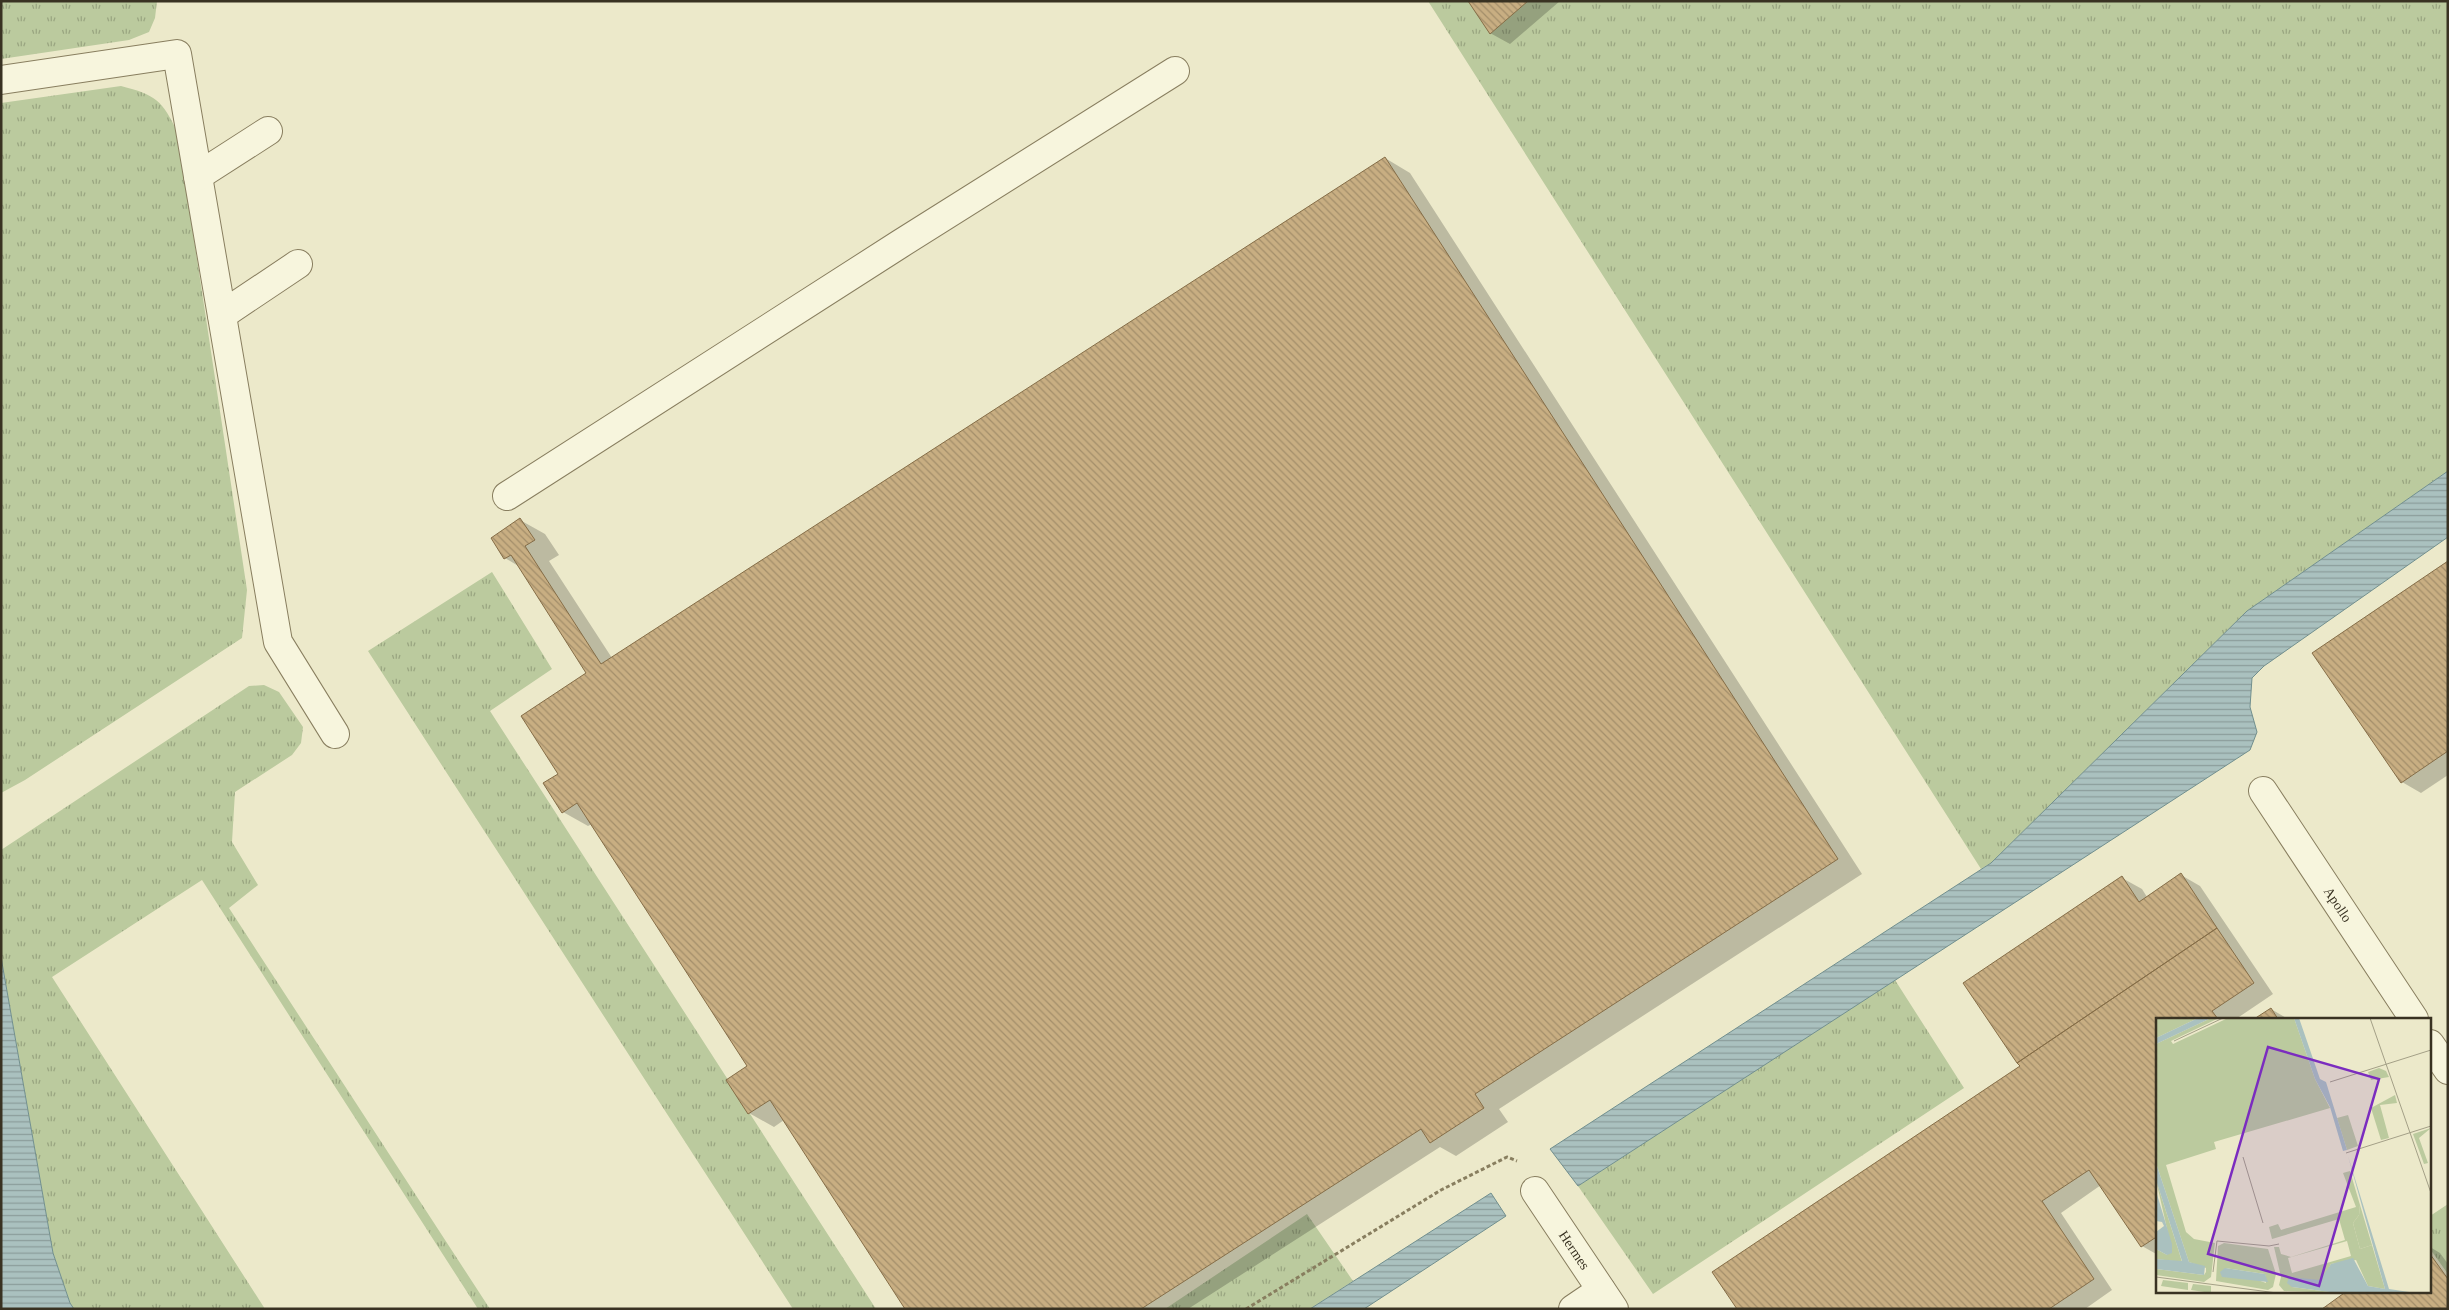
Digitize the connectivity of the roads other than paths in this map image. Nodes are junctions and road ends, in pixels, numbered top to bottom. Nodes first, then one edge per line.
1 (1175, 71) dead end
2 (1, 80) edge
3 (268, 131) dead end
4 (198, 176) junction
5 (298, 264) dead end
6 (222, 315) junction
7 (507, 496) dead end
8 (335, 734) dead end
9 (2263, 792) dead end
10 (2413, 1018) edge
11 (2432, 1047) edge
12 (2448, 1070) edge
13 (1535, 1191) road end
14 (1607, 1299) edge
15 (1572, 1309) edge

1 - 7 street
2 - 4 street
3 - 4 street
4 - 6 street
5 - 6 street
6 - 8 street
9 - 10 street, Apollo
11 - 12 street
13 - 14 street, Hermes
14 - 15 street

